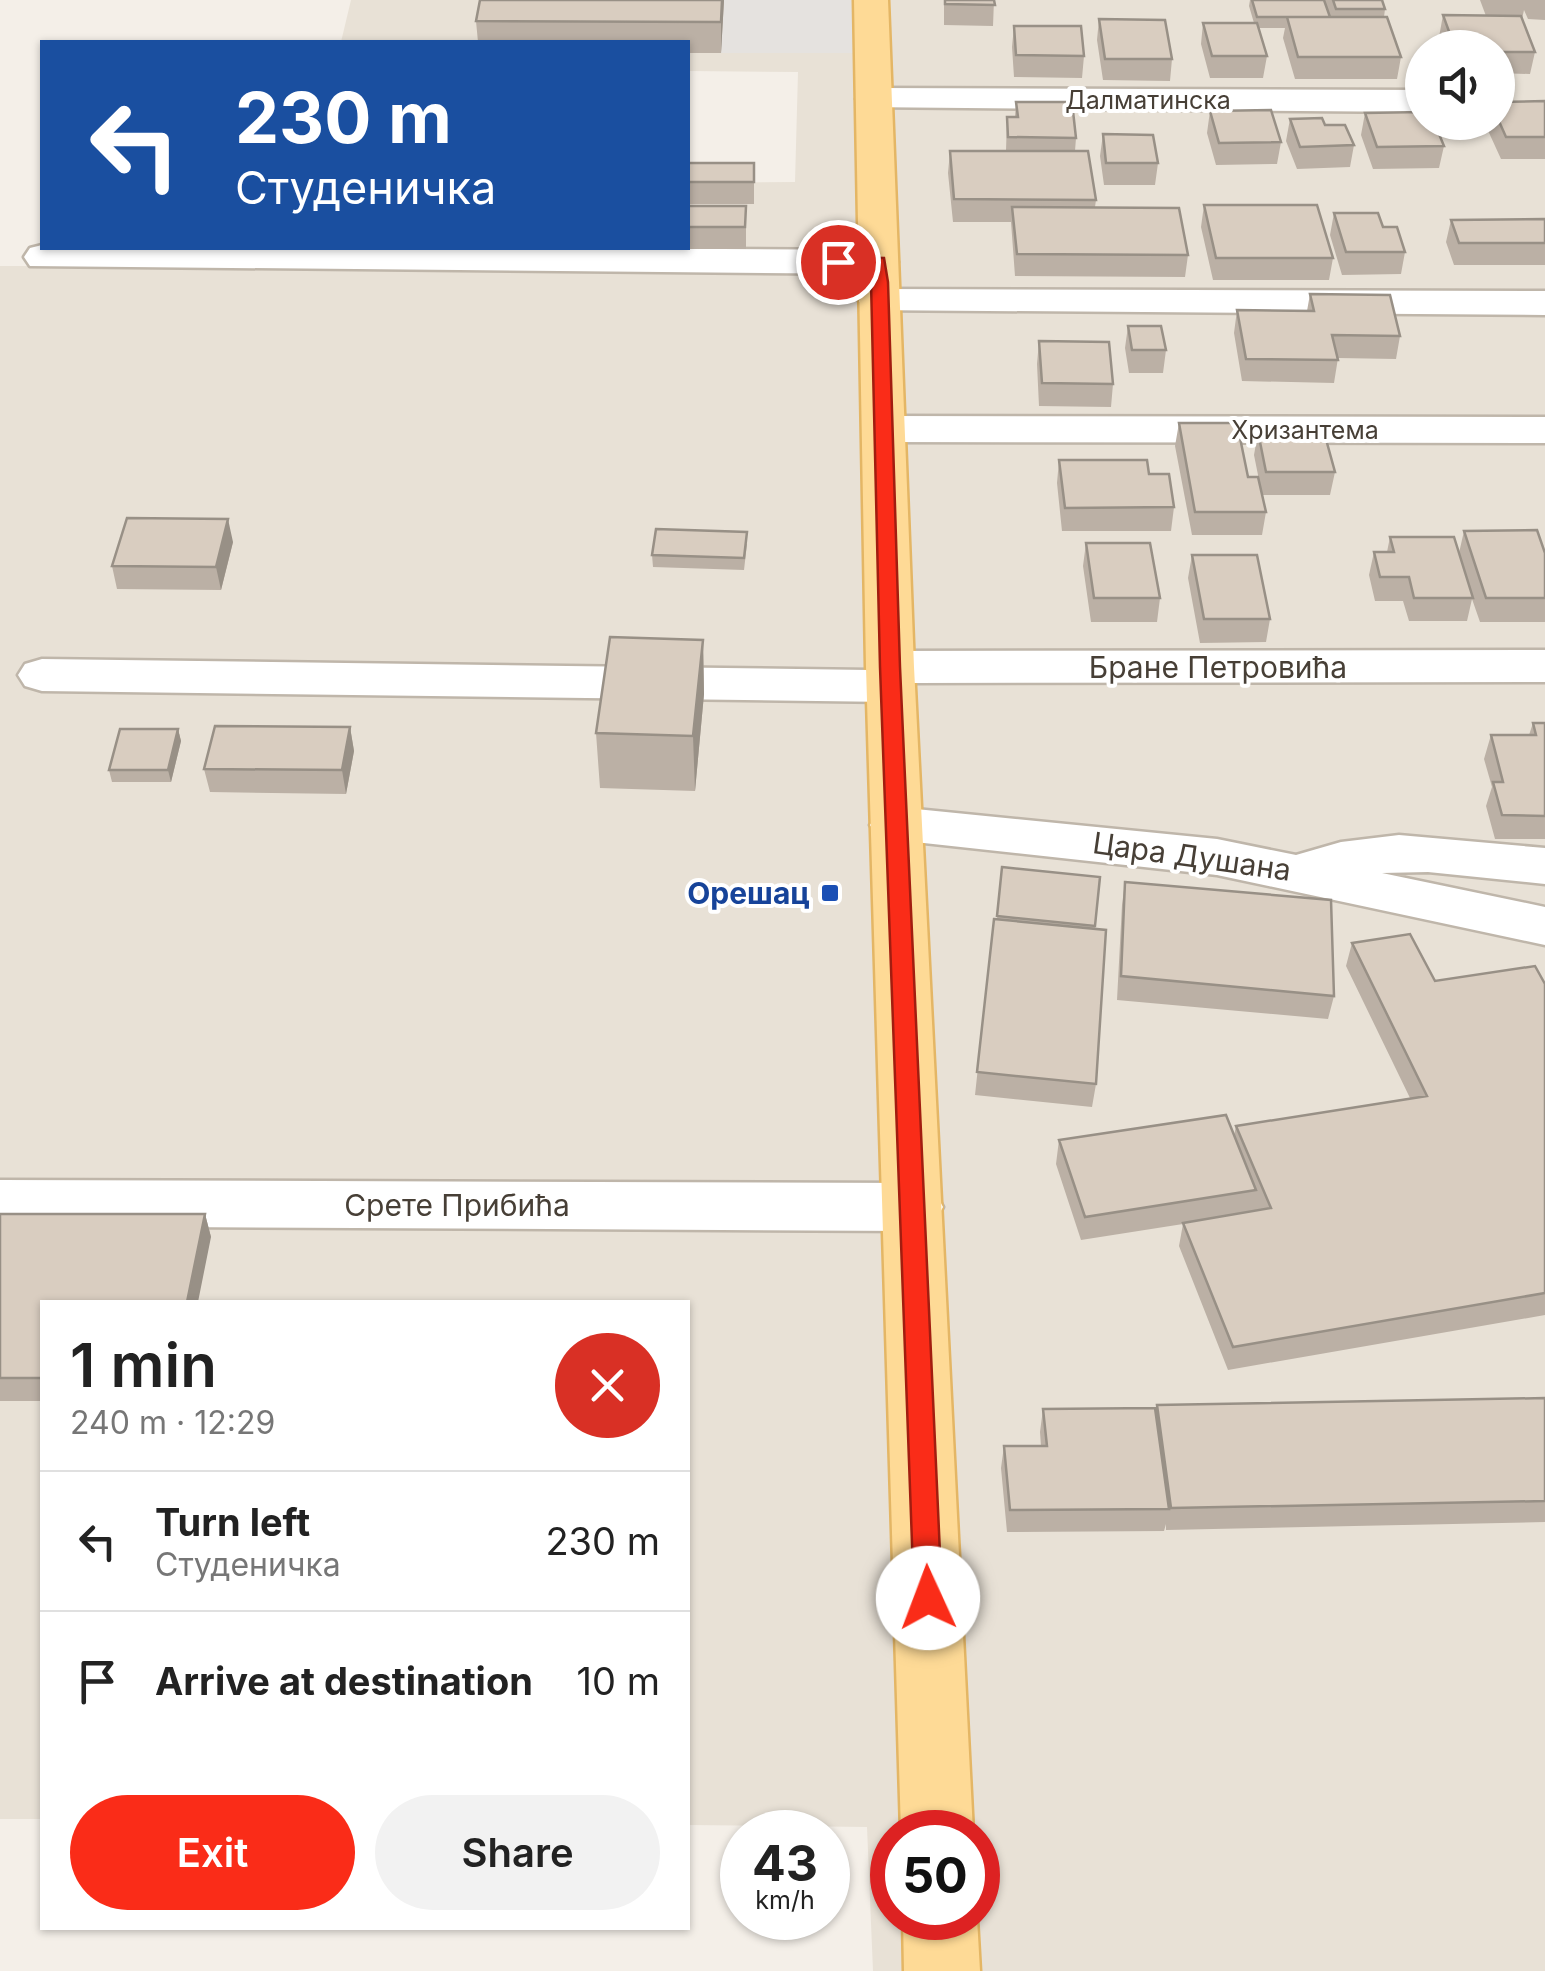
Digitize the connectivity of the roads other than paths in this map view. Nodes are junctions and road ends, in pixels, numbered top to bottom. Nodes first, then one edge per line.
1 (871, 0) edge
2 (874, 100) junction
3 (1405, 102) edge
4 (44, 256) dead end
5 (879, 282) junction
6 (1545, 303) edge
7 (885, 429) junction
8 (1545, 430) edge
9 (1545, 666) edge
10 (42, 675) dead end
11 (891, 676) junction
12 (896, 825) junction
13 (1545, 866) edge
14 (1300, 873) junction
15 (1545, 926) edge
16 (0, 1203) edge
17 (913, 1207) junction
18 (936, 1810) edge
19 (941, 1940) edge
20 (942, 1971) edge

1 - 2 main road
2 - 3 street, Далматинска
2 - 5 main road
4 - 5 street
5 - 6 street
5 - 7 main road
7 - 8 street, Хризантема
7 - 11 main road
9 - 11 street, Бране Петровића
10 - 11 street, Бране Петровића
11 - 12 main road
12 - 14 street, Цара Душана
12 - 17 main road
13 - 14 street, Цара Душана
14 - 15 street
16 - 17 street, Срете Прибића
17 - 18 main road
19 - 20 main road

